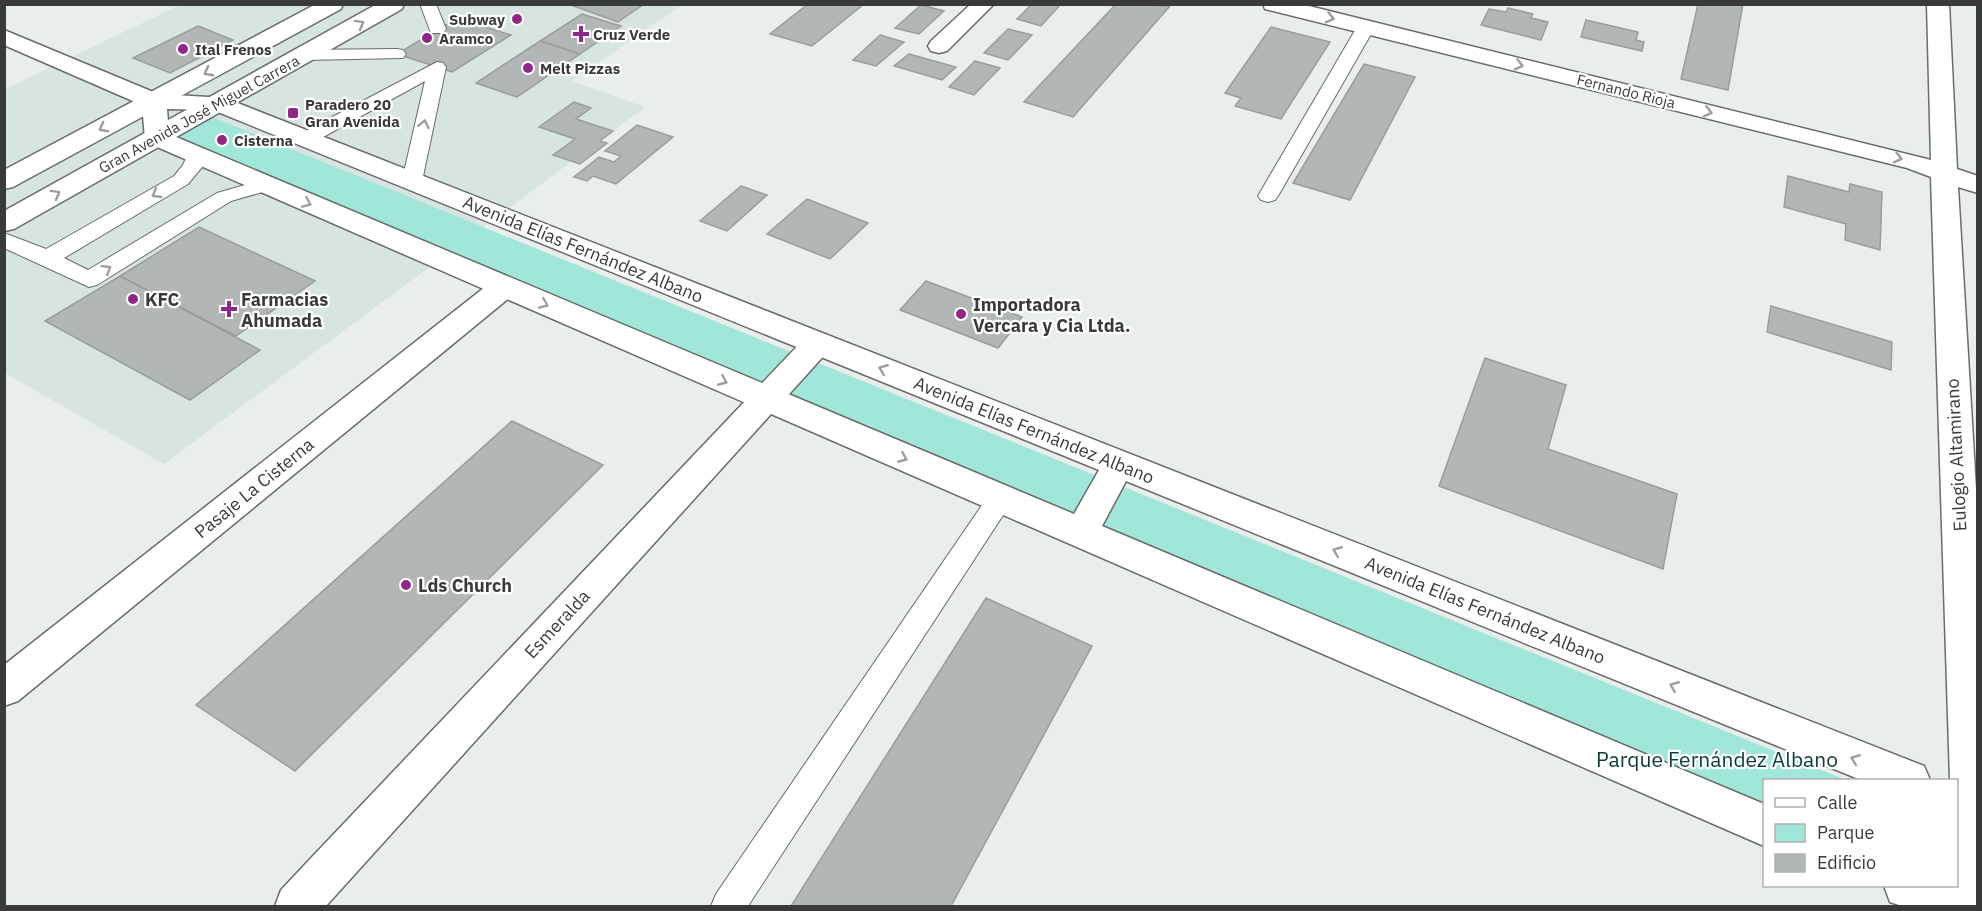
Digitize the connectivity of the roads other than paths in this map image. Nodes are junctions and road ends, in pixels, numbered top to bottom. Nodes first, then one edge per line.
1 (333, 4) edge
2 (394, 4) edge
3 (428, 4) edge
4 (984, 4) edge
5 (1273, 4) edge
6 (1938, 4) edge
7 (1366, 27) junction
8 (437, 29) dead end
9 (4, 38) edge
10 (939, 46) dead end
11 (397, 54) dead end
12 (304, 55) junction
13 (154, 101) junction
14 (217, 103) junction
15 (157, 138) junction
16 (307, 138) junction
17 (196, 155) junction
18 (1942, 173) junction
19 (4, 181) edge
20 (412, 181) junction
21 (266, 185) junction
22 (1977, 185) edge
23 (1268, 196) dead end
24 (4, 223) edge
25 (4, 240) edge
26 (47, 258) junction
27 (504, 287) junction
28 (818, 343) junction
29 (766, 399) junction
30 (1119, 464) junction
31 (1000, 500) junction
32 (1081, 533) junction
33 (4, 689) edge
34 (1907, 779) edge
35 (1969, 804) edge
36 (1763, 825) edge
37 (1911, 887) edge
38 (297, 906) edge
39 (728, 906) edge
40 (1955, 906) edge
41 (1973, 906) edge

1 -> 13 main road, Gran Avenida José Miguel Carrera
12 -> 2 main road, Gran Avenida José Miguel Carrera
3 - 8 lane
4 - 10 main road
5 -> 7 main road, Fernando Rioja
6 - 18 main road, Eulogio Altamirano
7 -> 18 main road, Fernando Rioja
7 - 23 lane
9 - 13 main road, Avenida Elías Fernández Albano
11 - 12 lane
12 - 14 main road, Gran Avenida José Miguel Carrera
13 - 14 main road, Avenida Elías Fernández Albano
13 - 15 main road
13 -> 19 main road, Gran Avenida José Miguel Carrera
14 - 15 main road, Gran Avenida José Miguel Carrera
14 - 16 main road, Avenida Elías Fernández Albano
15 - 17 main road
24 -> 15 main road, Gran Avenida José Miguel Carrera
16 - 20 main road, Avenida Elías Fernández Albano
20 -> 16 lane
17 - 21 main road
17 -> 26 lane
18 - 22 main road, Fernando Rioja
18 - 35 main road, Eulogio Altamirano
20 - 28 main road, Avenida Elías Fernández Albano
26 -> 21 lane
21 -> 27 main road
25 - 26 lane
27 -> 29 main road
27 - 33 main road, Pasaje La Cisterna
28 - 29 main road, Esmeralda
30 -> 28 main road, Avenida Elías Fernández Albano
29 -> 31 main road
29 - 38 main road, Esmeralda
30 - 32 main road
34 -> 30 main road, Avenida Elías Fernández Albano
31 - 32 main road
31 - 39 lane
32 - 36 main road
35 - 41 main road, Eulogio Altamirano
37 - 40 main road

